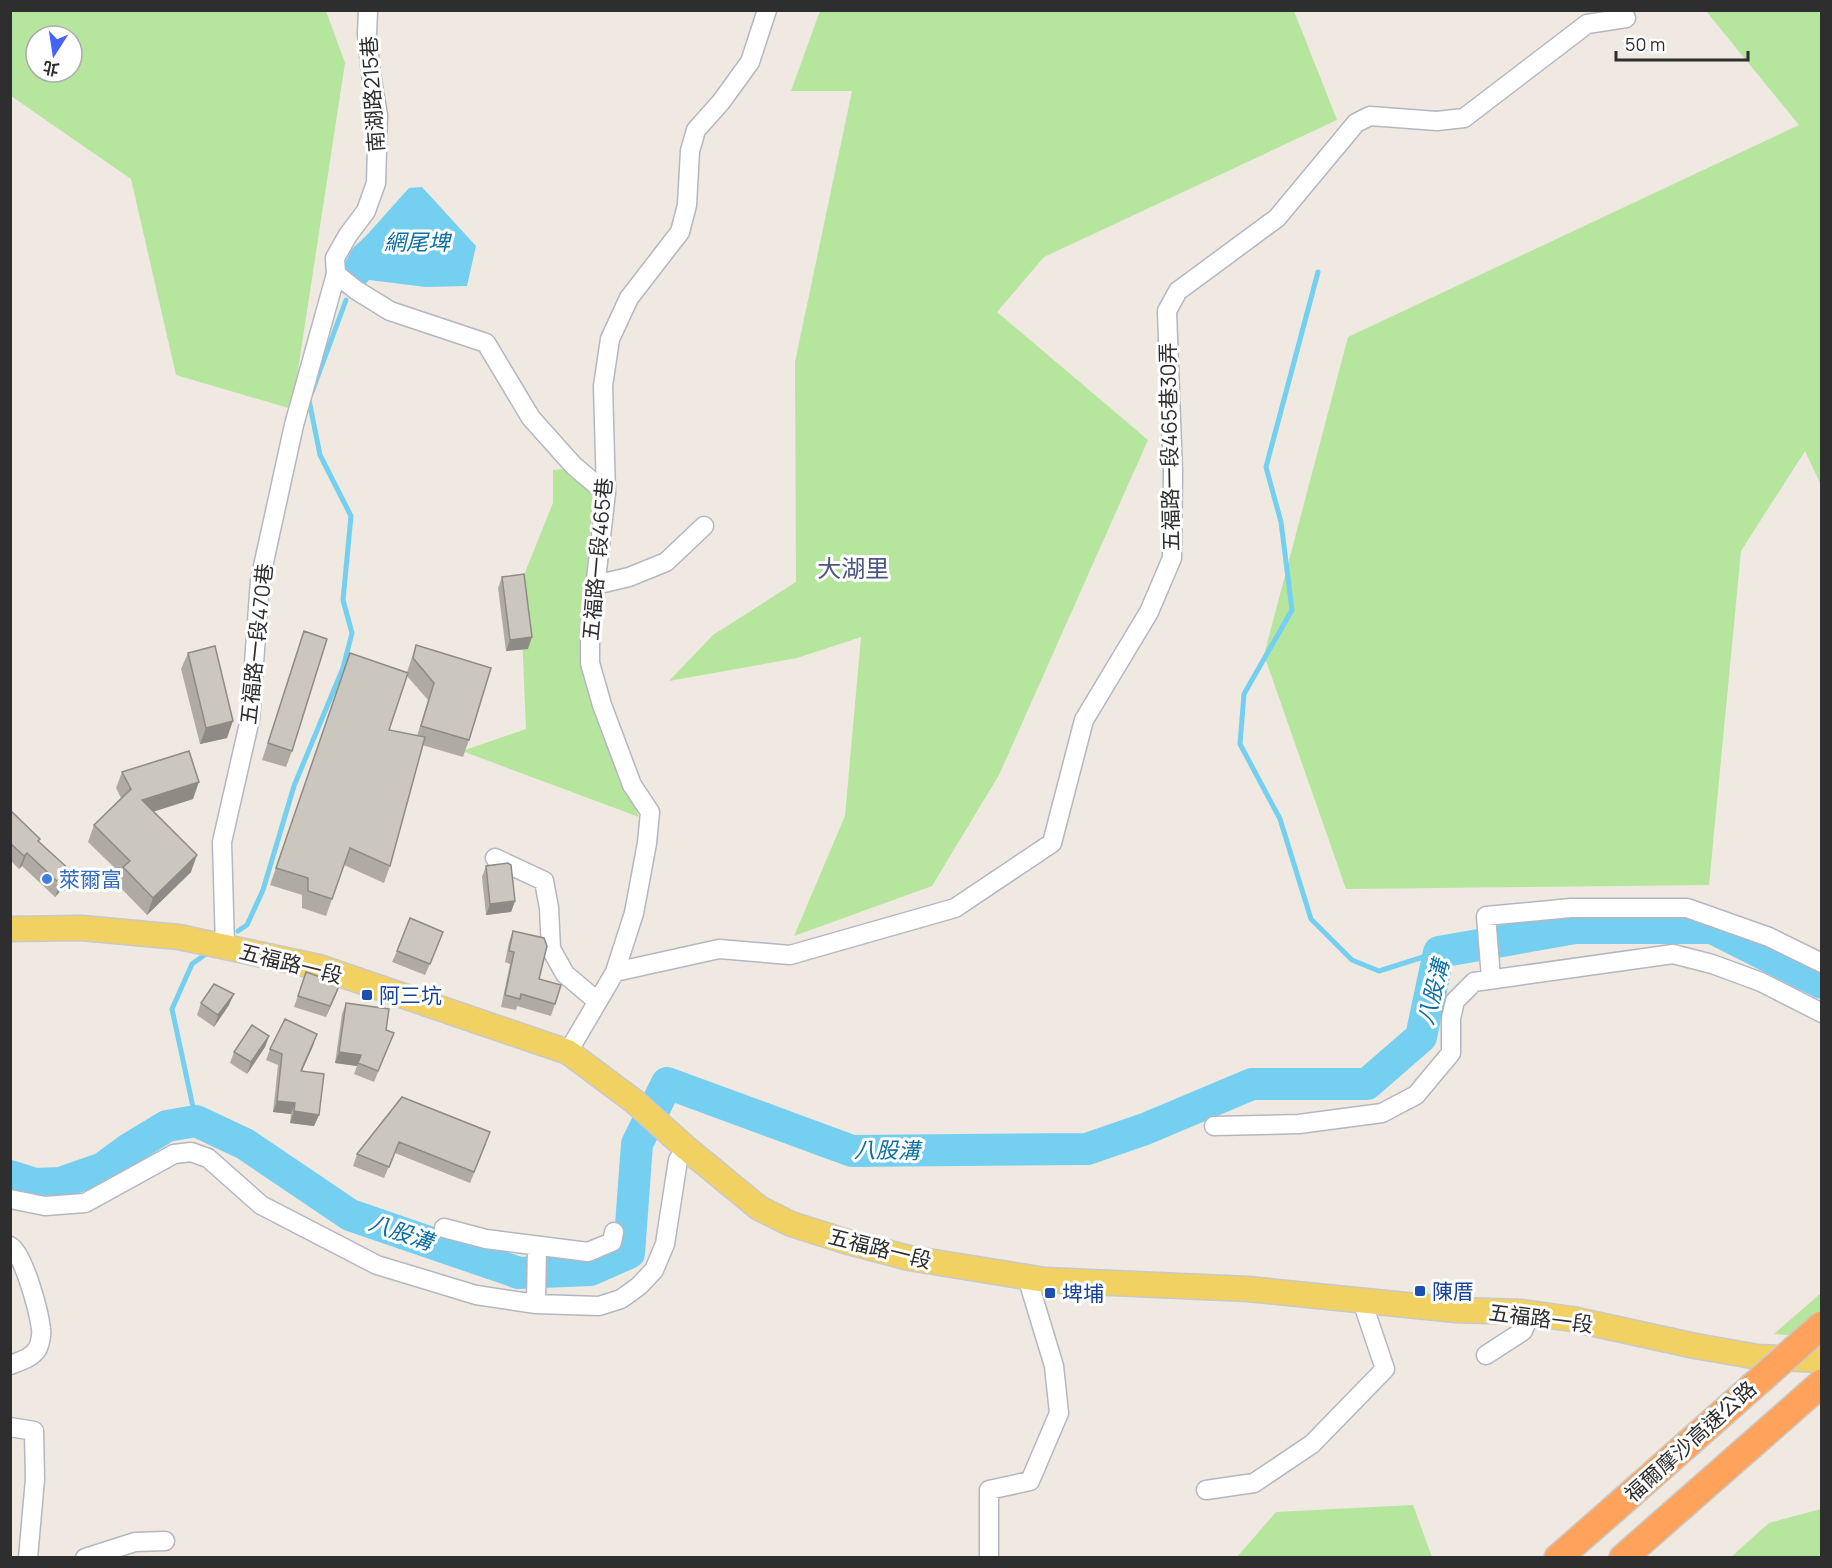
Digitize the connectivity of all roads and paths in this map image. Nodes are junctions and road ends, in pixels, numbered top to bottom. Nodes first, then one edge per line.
1 (368, 10) edge
2 (767, 10) edge
3 (1626, 18) dead end
4 (336, 274) junction
5 (606, 493) junction
6 (704, 526) dead end
7 (595, 585) junction
8 (495, 858) dead end
9 (10, 929) edge
10 (225, 947) junction
11 (1821, 963) edge
12 (615, 972) junction
13 (1491, 978) dead end
14 (597, 1001) junction
15 (1821, 1013) edge
16 (568, 1052) junction
17 (1214, 1126) dead end
18 (686, 1148) junction
19 (10, 1199) edge
20 (444, 1228) dead end
21 (615, 1232) dead end
22 (10, 1246) edge
23 (537, 1247) junction
24 (1027, 1277) junction
25 (1362, 1301) junction
26 (536, 1303) junction
27 (1530, 1313) junction
28 (1821, 1325) edge
29 (1486, 1355) dead end
30 (1820, 1364) edge
31 (10, 1365) edge
32 (10, 1427) edge
33 (1206, 1490) dead end
34 (165, 1541) dead end
35 (28, 1557) edge
36 (85, 1557) edge
37 (989, 1557) edge
38 (1558, 1557) edge
39 (1623, 1557) edge

1 - 4 lane, 南湖路215巷
2 - 5 lane, 五福路一段465巷
3 - 12 lane, 五福路一段465巷30弄
4 - 5 lane
4 - 10 lane, 五福路一段470巷
5 - 7 lane, 五福路一段465巷
6 - 7 lane
7 - 12 lane, 五福路一段465巷
8 - 14 lane
9 - 10 main road, 五福路一段
10 - 16 main road, 五福路一段
11 - 13 lane
12 - 14 lane, 五福路一段465巷
14 - 16 lane, 五福路一段465巷
15 - 17 lane
16 - 18 main road, 五福路一段
18 - 24 main road, 五福路一段
18 - 26 lane
19 - 26 lane
20 - 23 lane
21 - 23 lane
22 - 31 lane
23 - 26 lane
24 - 25 main road, 五福路一段
24 - 37 lane
25 - 27 main road, 五福路一段
25 - 33 lane
27 - 29 lane
27 - 30 main road, 五福路一段
28 - 38 highway, 福爾摩沙高速公路, bridge
30 - 39 highway, 福爾摩沙高速公路
32 - 35 lane
34 - 36 lane

